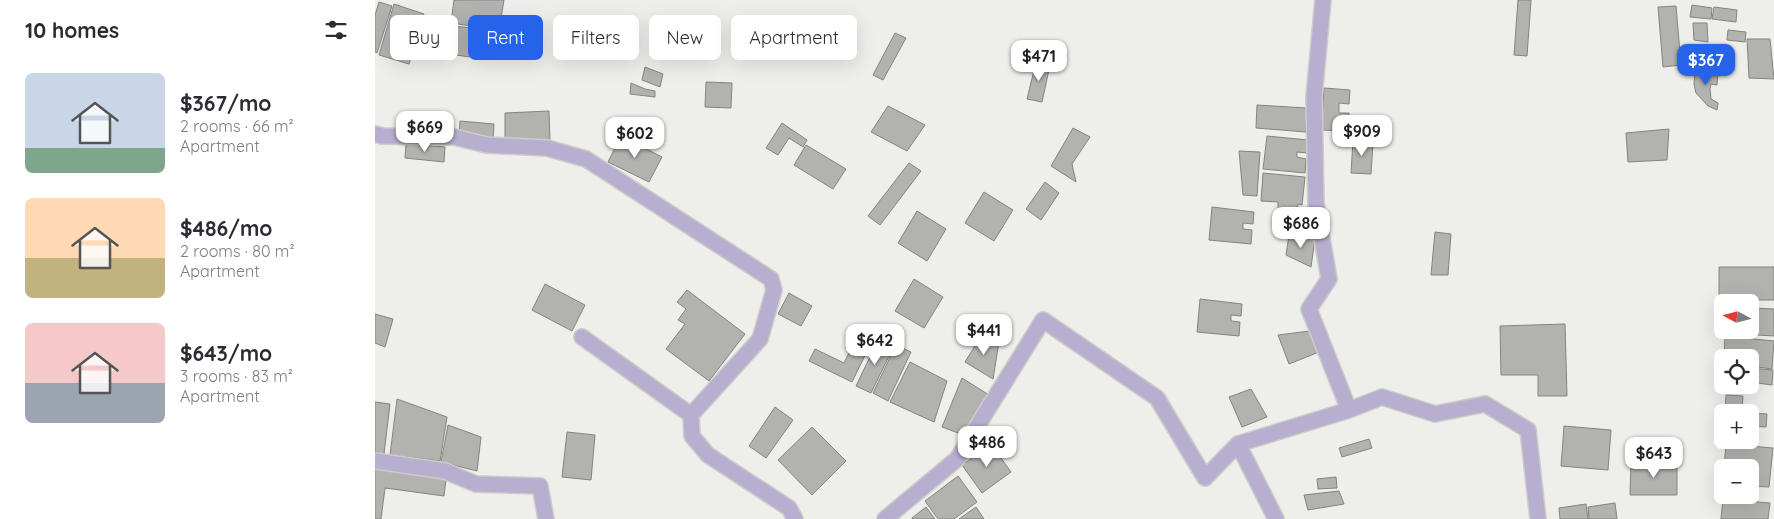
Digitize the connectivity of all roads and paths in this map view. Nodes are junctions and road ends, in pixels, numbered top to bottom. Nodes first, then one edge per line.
1 (1323, 0) edge
2 (375, 134) edge
3 (582, 337) dead end
4 (1349, 410) junction
5 (691, 415) junction
6 (1238, 444) junction
7 (375, 461) edge
8 (546, 519) edge
9 (795, 519) edge
10 (885, 519) edge
11 (1276, 519) edge
12 (1538, 519) edge

1 - 4 street
2 - 5 street
3 - 5 street
4 - 6 street
4 - 12 street
5 - 9 street
6 - 10 street
6 - 11 street
7 - 8 street

